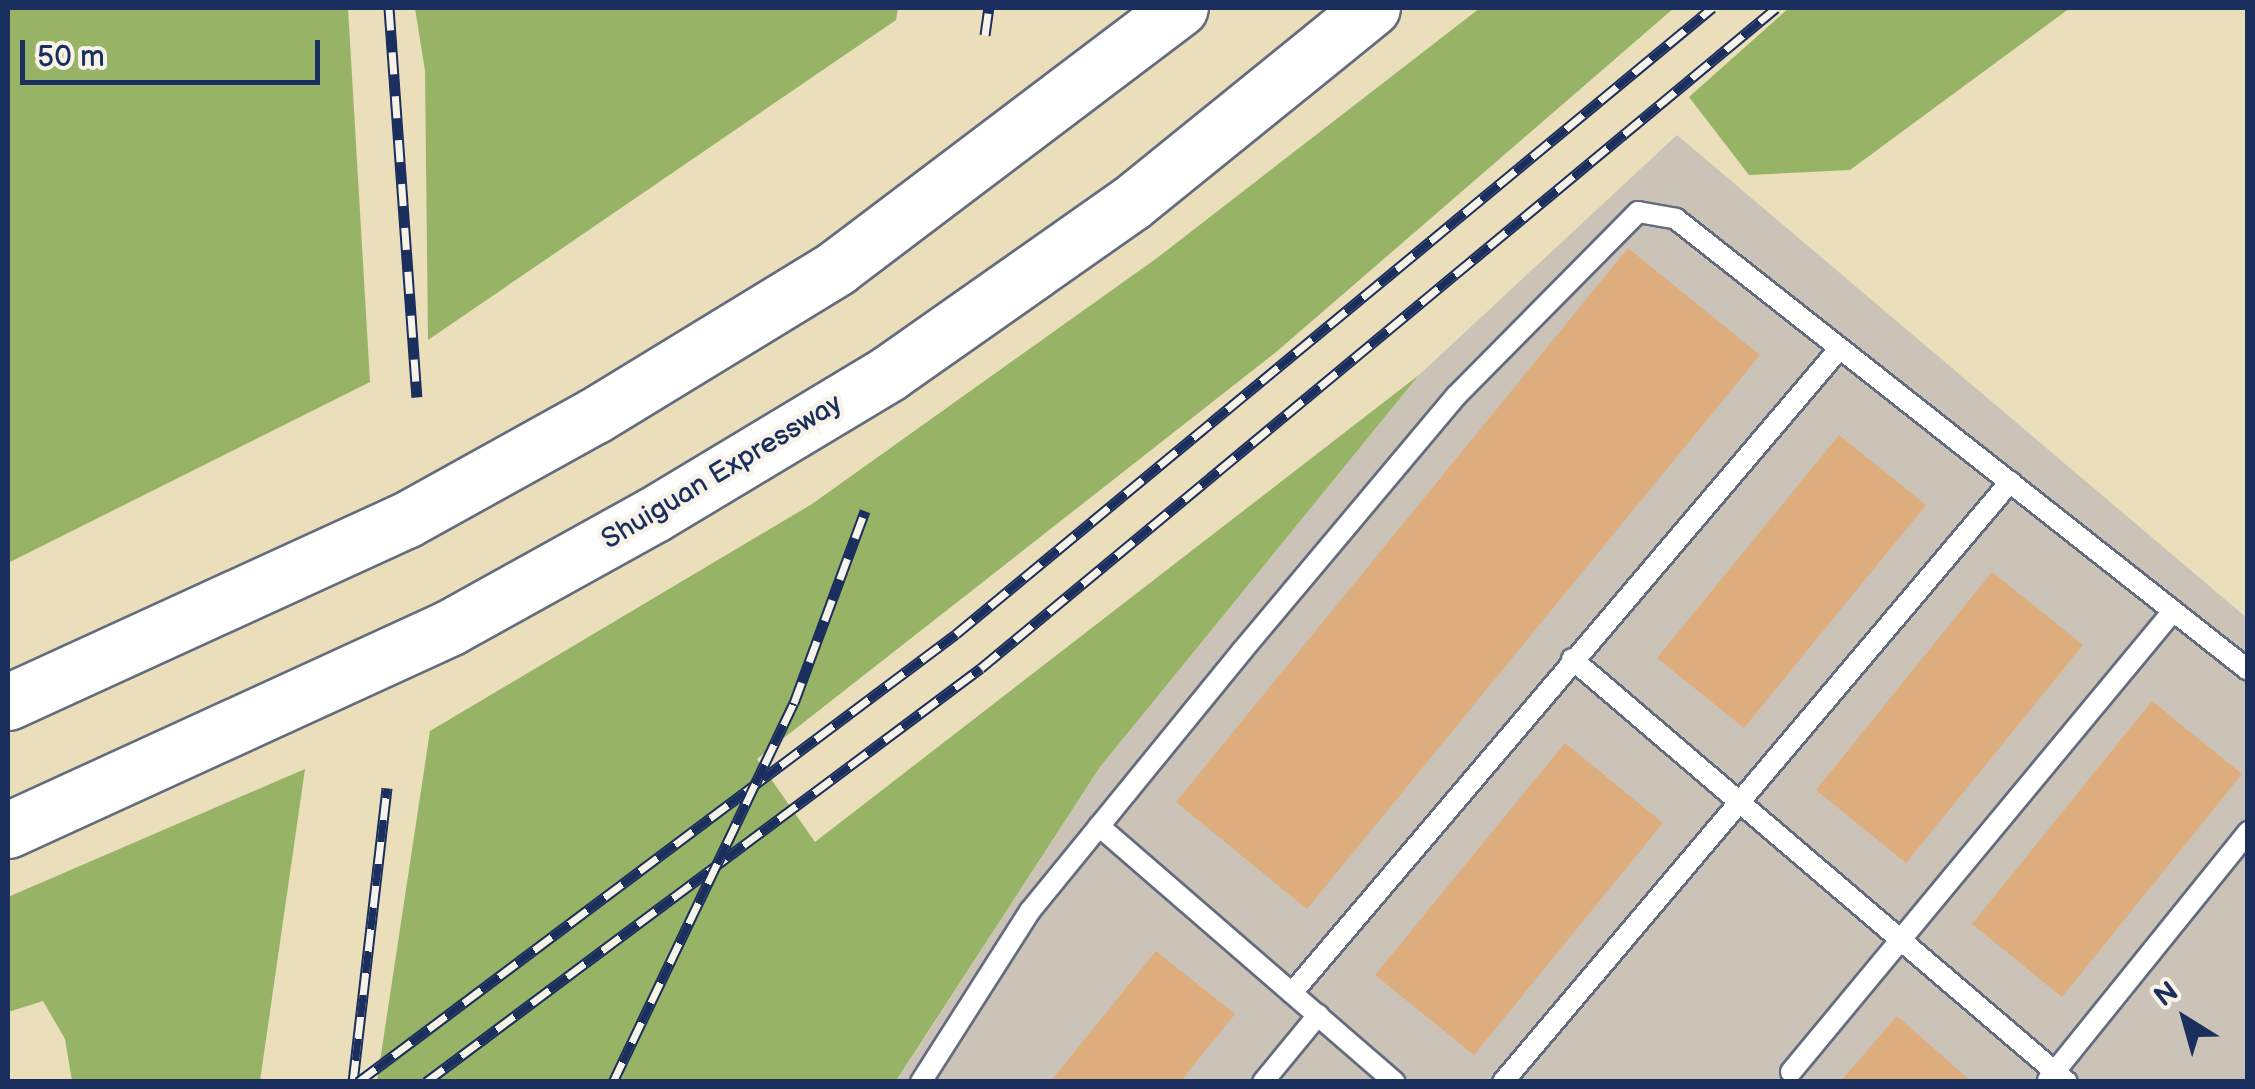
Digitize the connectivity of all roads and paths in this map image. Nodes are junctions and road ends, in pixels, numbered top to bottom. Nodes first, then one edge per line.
1 (1180, 8) edge
2 (1372, 8) edge
3 (1840, 348) junction
4 (2010, 482) junction
5 (2173, 611) junction
6 (1572, 659) junction
7 (2248, 670) edge
8 (8, 702) edge
9 (1740, 802) junction
10 (1099, 826) junction
11 (8, 830) edge
12 (2248, 832) edge
13 (1904, 942) junction
14 (1292, 992) junction
15 (1318, 1015) junction
16 (1791, 1072) dead end
17 (2056, 1078) edge
18 (921, 1082) edge
19 (1263, 1082) edge
20 (1395, 1082) edge
21 (1503, 1082) edge

1 - 8 highway
2 - 11 highway, Shuiguan Expressway
3 - 4 lane
3 - 6 lane
3 - 10 lane
4 - 5 lane
4 - 9 lane
5 - 7 lane
5 - 13 lane
6 - 9 lane
6 - 14 lane
9 - 13 lane
9 - 21 lane
10 - 14 lane
10 - 18 lane
12 - 17 lane
13 - 16 lane
13 - 17 lane
14 - 15 lane
15 - 19 lane
15 - 20 lane

